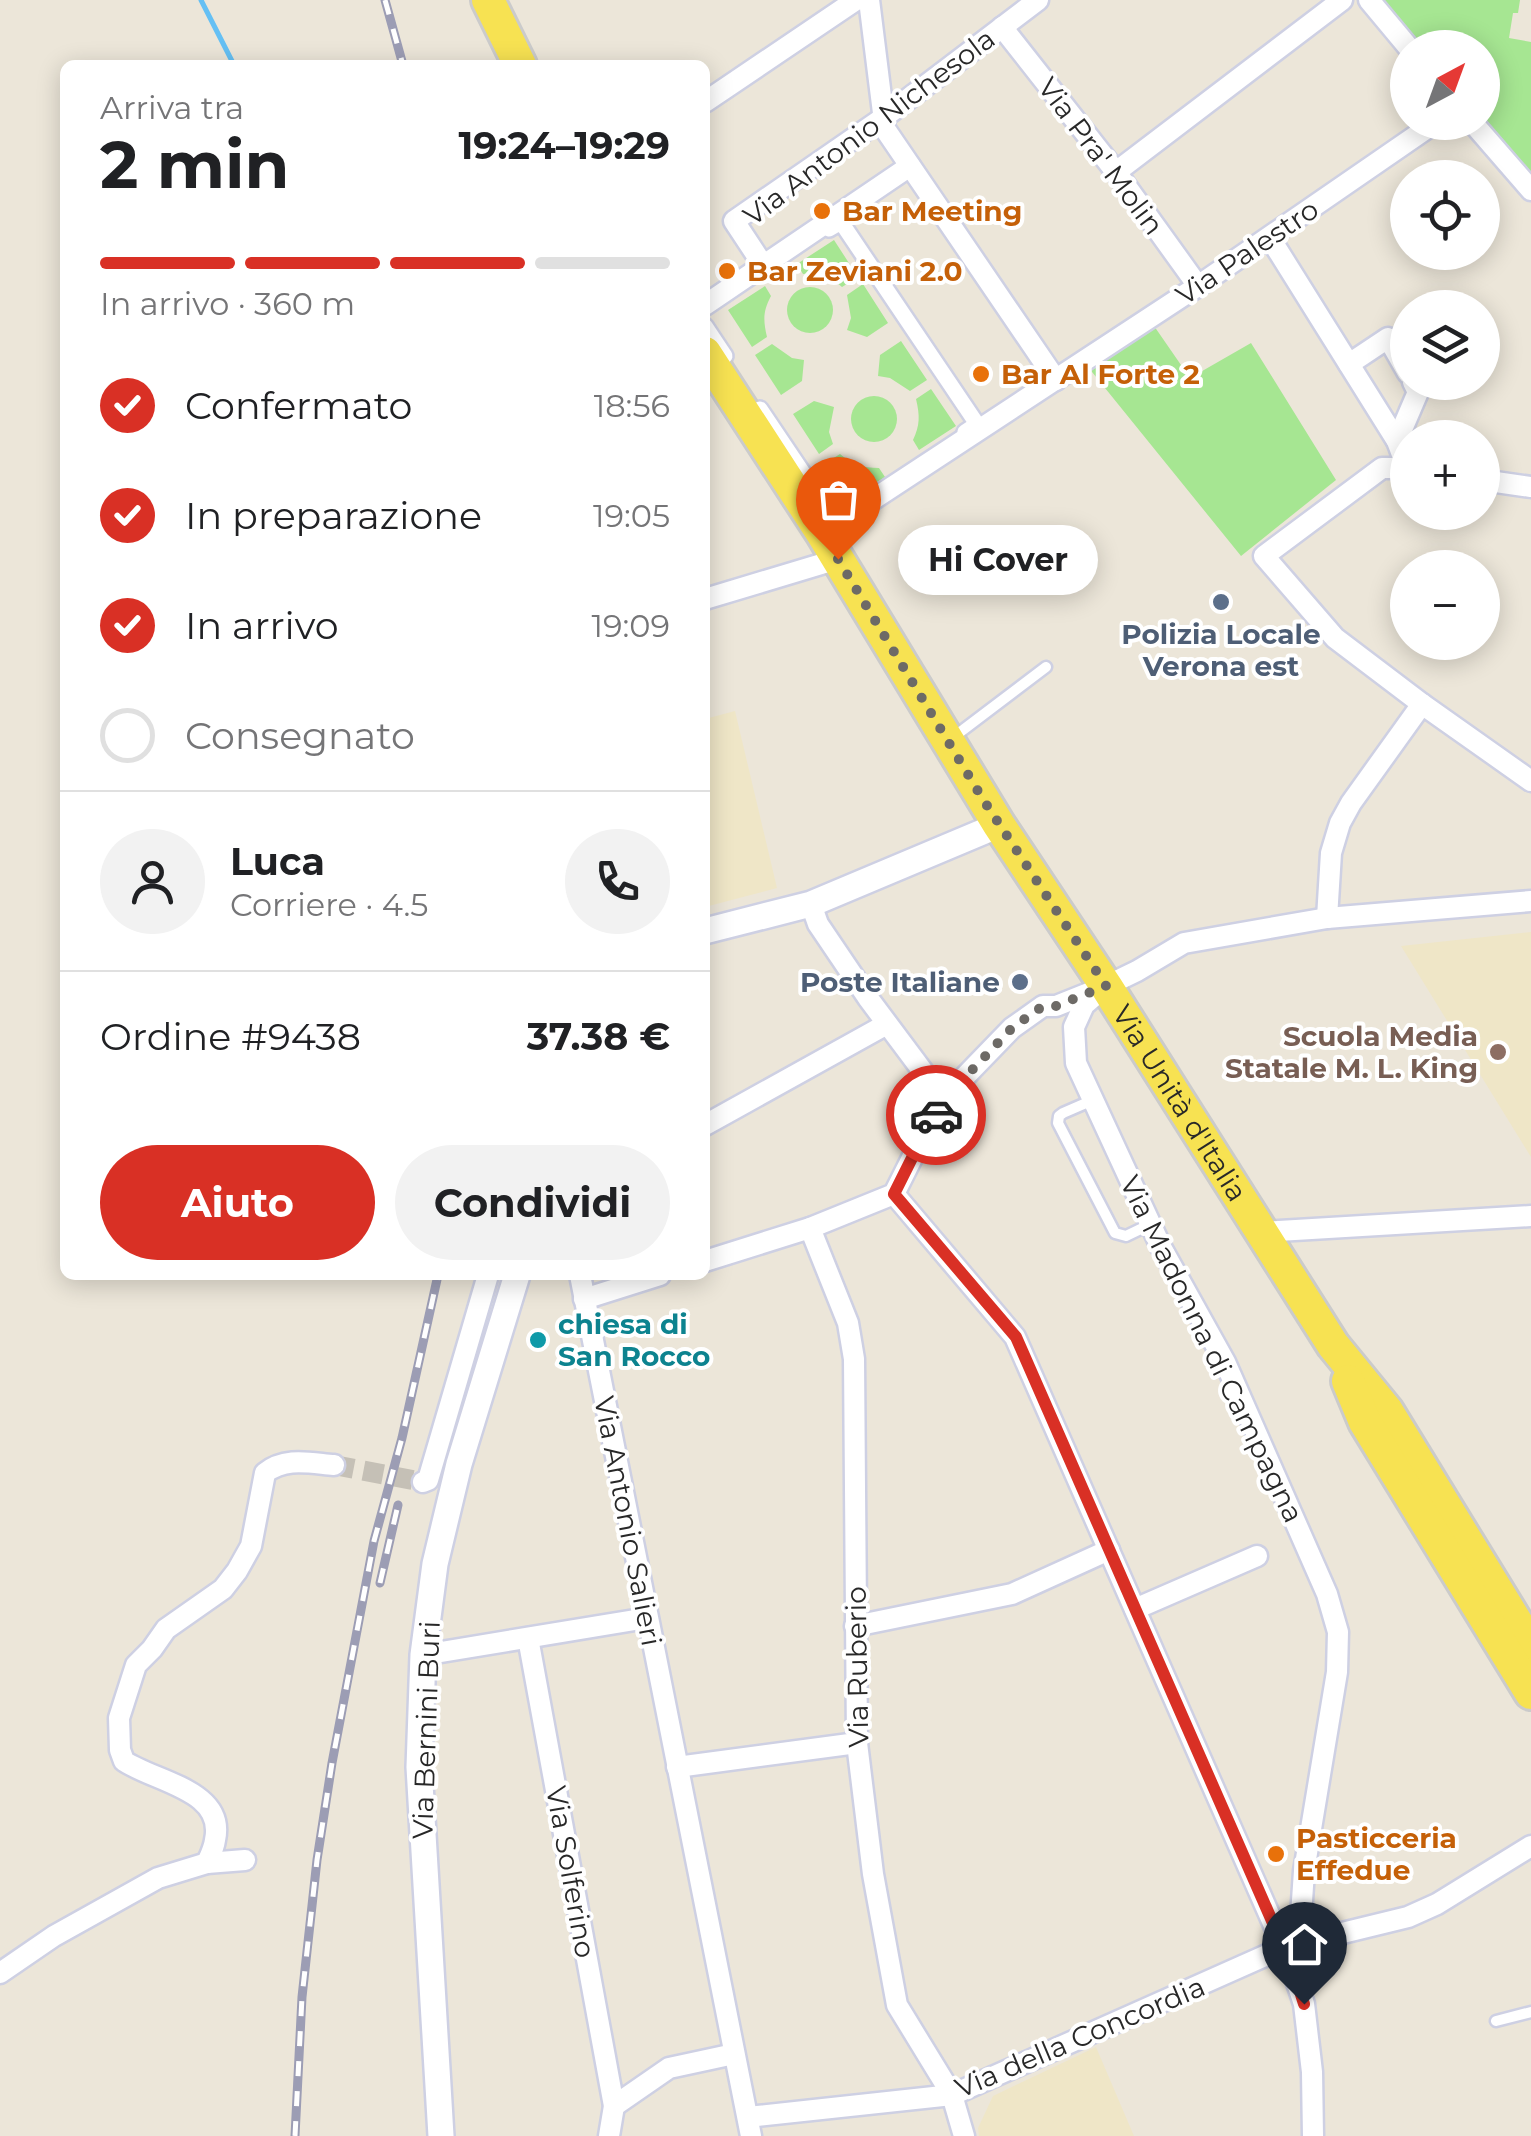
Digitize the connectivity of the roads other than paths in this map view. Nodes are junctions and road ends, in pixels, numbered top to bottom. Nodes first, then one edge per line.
1 (488, 0) edge
2 (856, 0) edge
3 (869, 0) edge
4 (1342, 0) edge
5 (1370, 0) edge
6 (1029, 3) edge
7 (1002, 27) junction
8 (1394, 30) edge
9 (514, 60) edge
10 (710, 99) edge
11 (883, 118) junction
12 (1410, 140) edge
13 (1488, 140) edge
14 (910, 166) junction
15 (1116, 172) junction
16 (1531, 190) edge
17 (1270, 238) junction
18 (762, 265) junction
19 (1198, 286) junction
20 (710, 305) edge
21 (710, 306) edge
22 (710, 333) edge
23 (1390, 342) edge
24 (710, 361) edge
25 (1349, 364) junction
26 (1056, 380) junction
27 (1390, 428) edge
28 (1390, 468) edge
29 (1500, 483) edge
30 (1531, 487) edge
31 (830, 546) junction
32 (710, 597) edge
33 (1046, 667) dead end
34 (1422, 704) junction
35 (946, 742) junction
36 (1531, 782) edge
37 (999, 826) junction
38 (1531, 901) edge
39 (811, 904) junction
40 (1327, 918) junction
41 (710, 930) edge
42 (1106, 986) junction
43 (1056, 1006) junction
44 (887, 1024) junction
45 (1074, 1027) junction
46 (1093, 1100) junction
47 (945, 1101) junction
48 (710, 1122) edge
49 (894, 1194) junction
50 (1531, 1216) edge
51 (1151, 1224) junction
52 (810, 1228) junction
53 (1263, 1232) junction
54 (710, 1259) edge
55 (487, 1280) edge
56 (516, 1280) edge
57 (581, 1280) edge
58 (644, 1280) edge
59 (584, 1299) junction
60 (1332, 1344) junction
61 (334, 1466) tunnel mouth
62 (423, 1482) dead end
63 (1110, 1550) junction
64 (1258, 1556) dead end
65 (1136, 1610) junction
66 (647, 1618) junction
67 (855, 1626) junction
68 (528, 1638) junction
69 (1531, 1646) edge
70 (423, 1655) junction
71 (1531, 1693) edge
72 (856, 1743) junction
73 (677, 1767) junction
74 (1531, 1846) edge
75 (245, 1860) dead end
76 (207, 1863) junction
77 (1285, 1942) junction
78 (0, 1973) edge
79 (1531, 2012) edge
80 (1496, 2021) dead end
81 (734, 2054) junction
82 (952, 2095) junction
83 (614, 2106) junction
84 (750, 2127) edge
85 (441, 2136) edge
86 (609, 2136) edge
87 (964, 2136) edge
88 (1312, 2136) edge

1 - 9 main road
2 - 10 street
3 - 11 street
4 - 15 street
5 - 8 street
6 - 7 street, Via Antonio Nichesola
7 - 11 street, Via Antonio Nichesola
7 - 15 street, Via Pra' Molin
11 - 14 street
11 - 18 street, Via Antonio Nichesola
12 - 17 street, Via Palestro
13 - 16 street
14 - 18 street
14 - 26 street
15 - 19 street, Via Pra' Molin
17 - 19 street, Via Palestro
17 - 25 street
18 - 20 street
19 - 26 street, Via Palestro
21 - 22 street
23 - 25 street
24 - 31 main road, Via Unità d'Italia
25 - 27 street
26 - 31 street, Via Palestro
28 - 34 street
29 - 30 street
31 - 32 street, Via Palestro
31 - 35 main road, Via Unità d'Italia
33 - 35 lane
34 - 36 street
34 - 40 street
35 - 37 main road, Via Unità d'Italia
37 - 39 street
37 - 42 main road, Via Unità d'Italia
38 - 40 street
39 - 41 street
39 - 44 street
40 - 42 street
42 - 43 street
42 - 45 street
42 - 53 main road, Via Unità d'Italia
43 - 45 lane
43 - 47 street
44 - 47 street
44 - 48 street
45 - 46 street, Via Madonna di Campagna
46 - 51 street, Via Madonna di Campagna
46 - 51 lane
47 - 49 street
49 - 52 street
49 - 63 street
50 - 53 street
51 - 77 street, Via Madonna di Campagna
52 - 54 street
52 - 67 street, Via Ruberio
53 - 60 main road, Via Unità d'Italia
55 - 62 street
56 - 70 street, Via Bernini Buri
57 - 59 street, Via Antonio Salieri
58 - 59 street
59 - 66 street, Via Antonio Salieri
60 - 69 main road, Via Unità d'Italia
60 - 71 main road, Via Unità d'Italia
61 - 76 street
63 - 65 street
63 - 67 street
64 - 65 street
65 - 77 street
66 - 68 street
66 - 73 street, Via Antonio Salieri
67 - 72 street, Via Ruberio
68 - 70 street
68 - 83 street, Via Solferino
70 - 85 street, Via Bernini Buri
72 - 73 street
72 - 82 street, Via Ruberio
73 - 81 street, Via Antonio Salieri
74 - 77 street, Via della Concordia
75 - 76 street
76 - 78 street
77 - 82 street, Via della Concordia
77 - 88 street
79 - 80 lane
81 - 83 street
81 - 84 street, Via Antonio Salieri
82 - 84 street, Via della Concordia
82 - 87 street, Via Ruberio
83 - 86 street, Via Solferino

